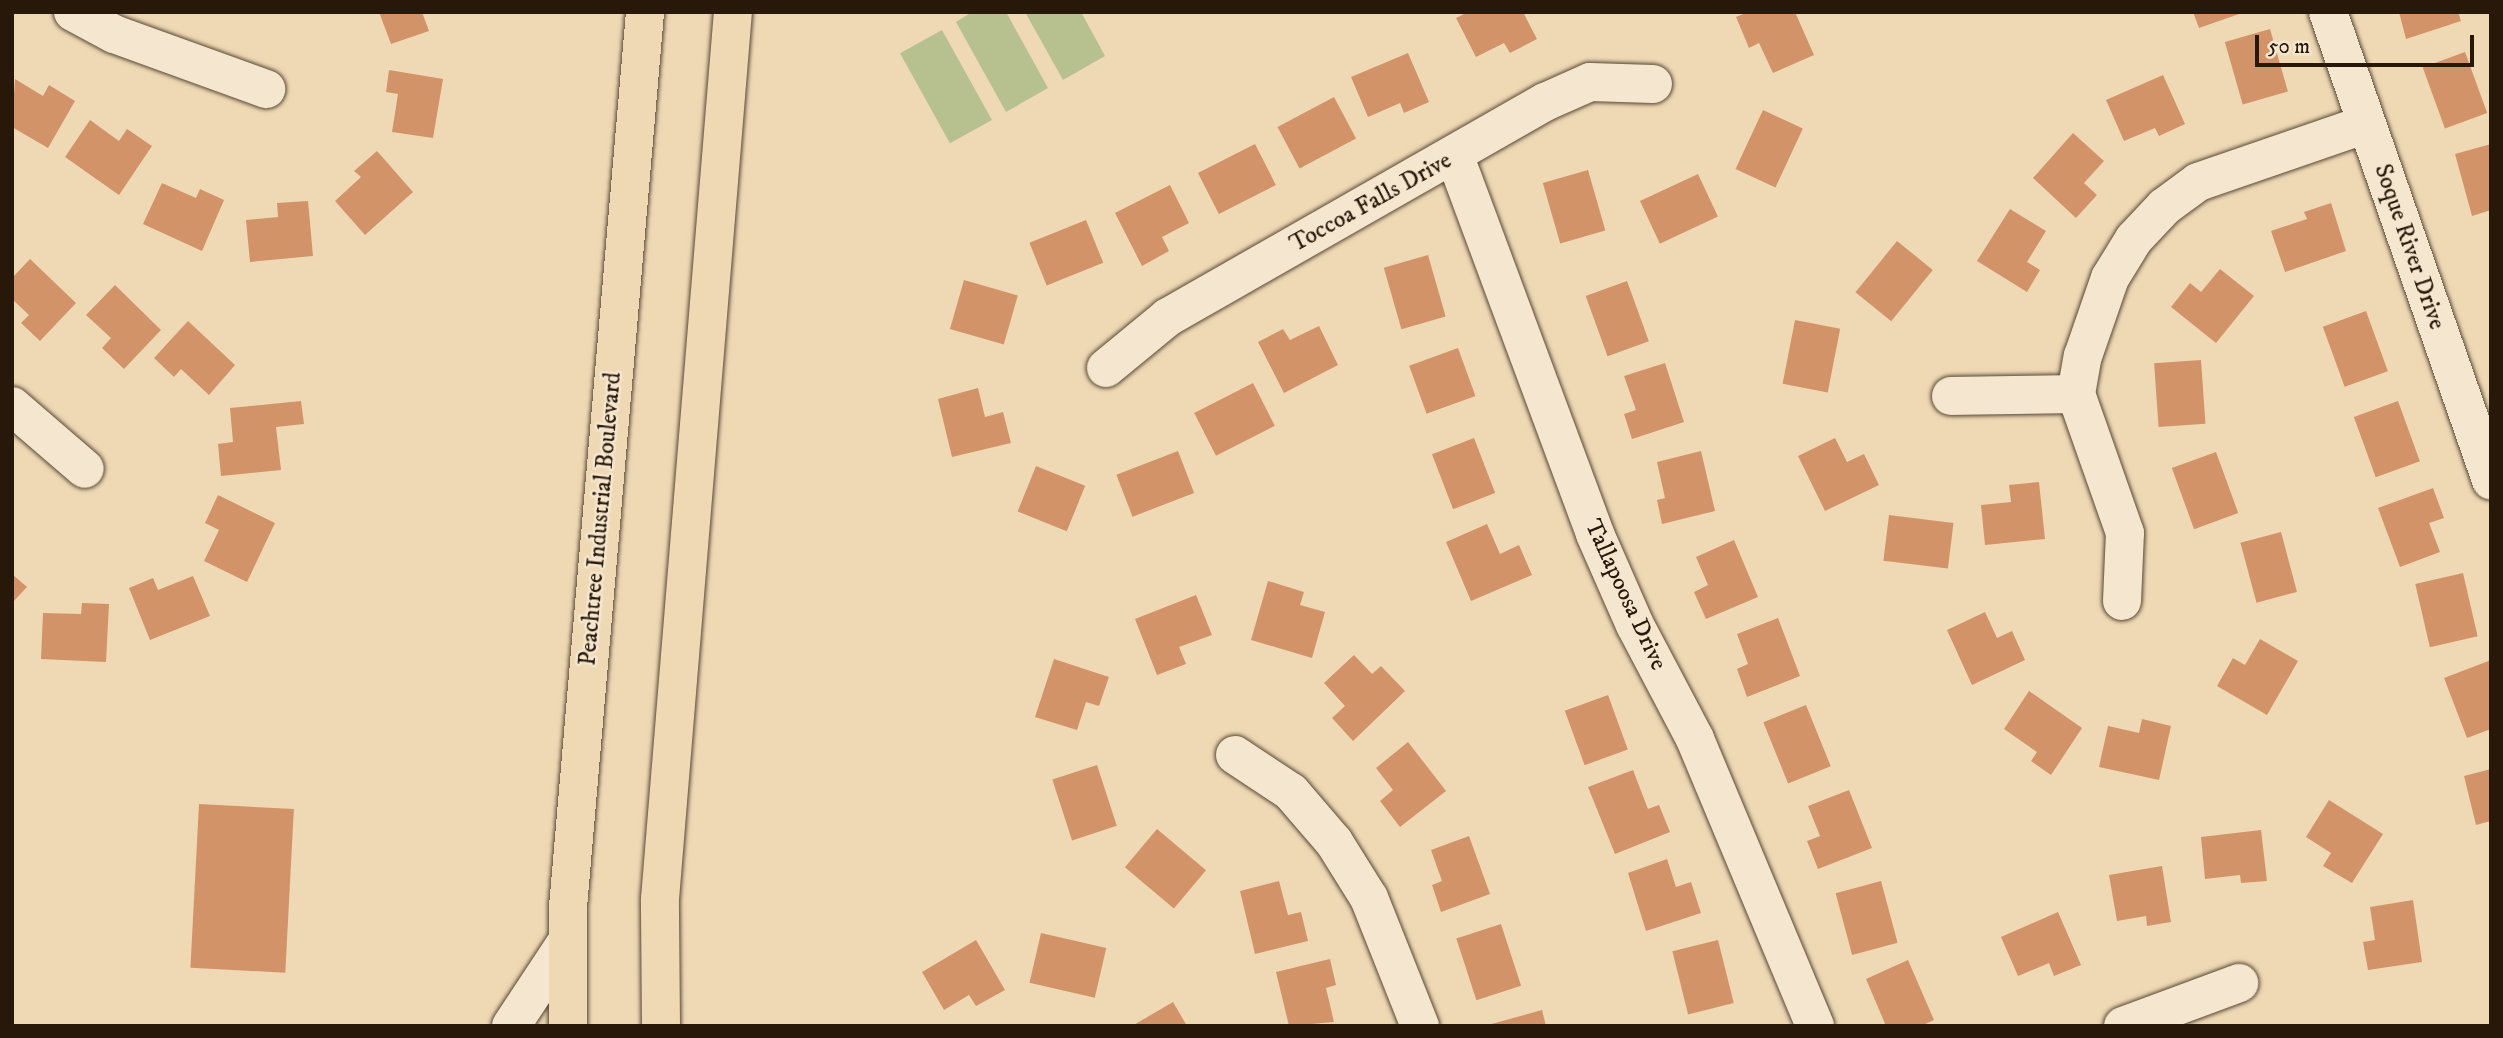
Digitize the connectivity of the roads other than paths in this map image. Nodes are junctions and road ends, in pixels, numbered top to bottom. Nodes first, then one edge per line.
1 (73, 12) edge
2 (645, 12) edge
3 (733, 12) edge
4 (2328, 12) edge
5 (1653, 84) dead end
6 (266, 89) dead end
7 (2366, 124) junction
8 (1455, 157) junction
9 (1106, 368) dead end
10 (2076, 394) junction
11 (1951, 396) dead end
12 (12, 406) edge
13 (85, 470) dead end
14 (2491, 480) edge
15 (2122, 601) dead end
16 (1235, 755) dead end
17 (568, 940) junction
18 (2239, 984) dead end
19 (511, 1026) edge
20 (568, 1026) edge
21 (661, 1026) edge
22 (1420, 1026) edge
23 (1815, 1026) edge
24 (2123, 1026) edge

1 - 6 street
2 - 17 highway, Peachtree Industrial Boulevard
3 - 21 highway
4 - 7 street, Soque River Drive
5 - 8 street, Toccoa Falls Drive
7 - 10 street
7 - 14 street, Soque River Drive
8 - 9 street, Toccoa Falls Drive
8 - 23 street, Tallapoosa Drive
10 - 11 street
10 - 15 street
12 - 13 street
16 - 22 street
17 - 19 street
17 - 20 highway, Peachtree Industrial Boulevard
18 - 24 street

